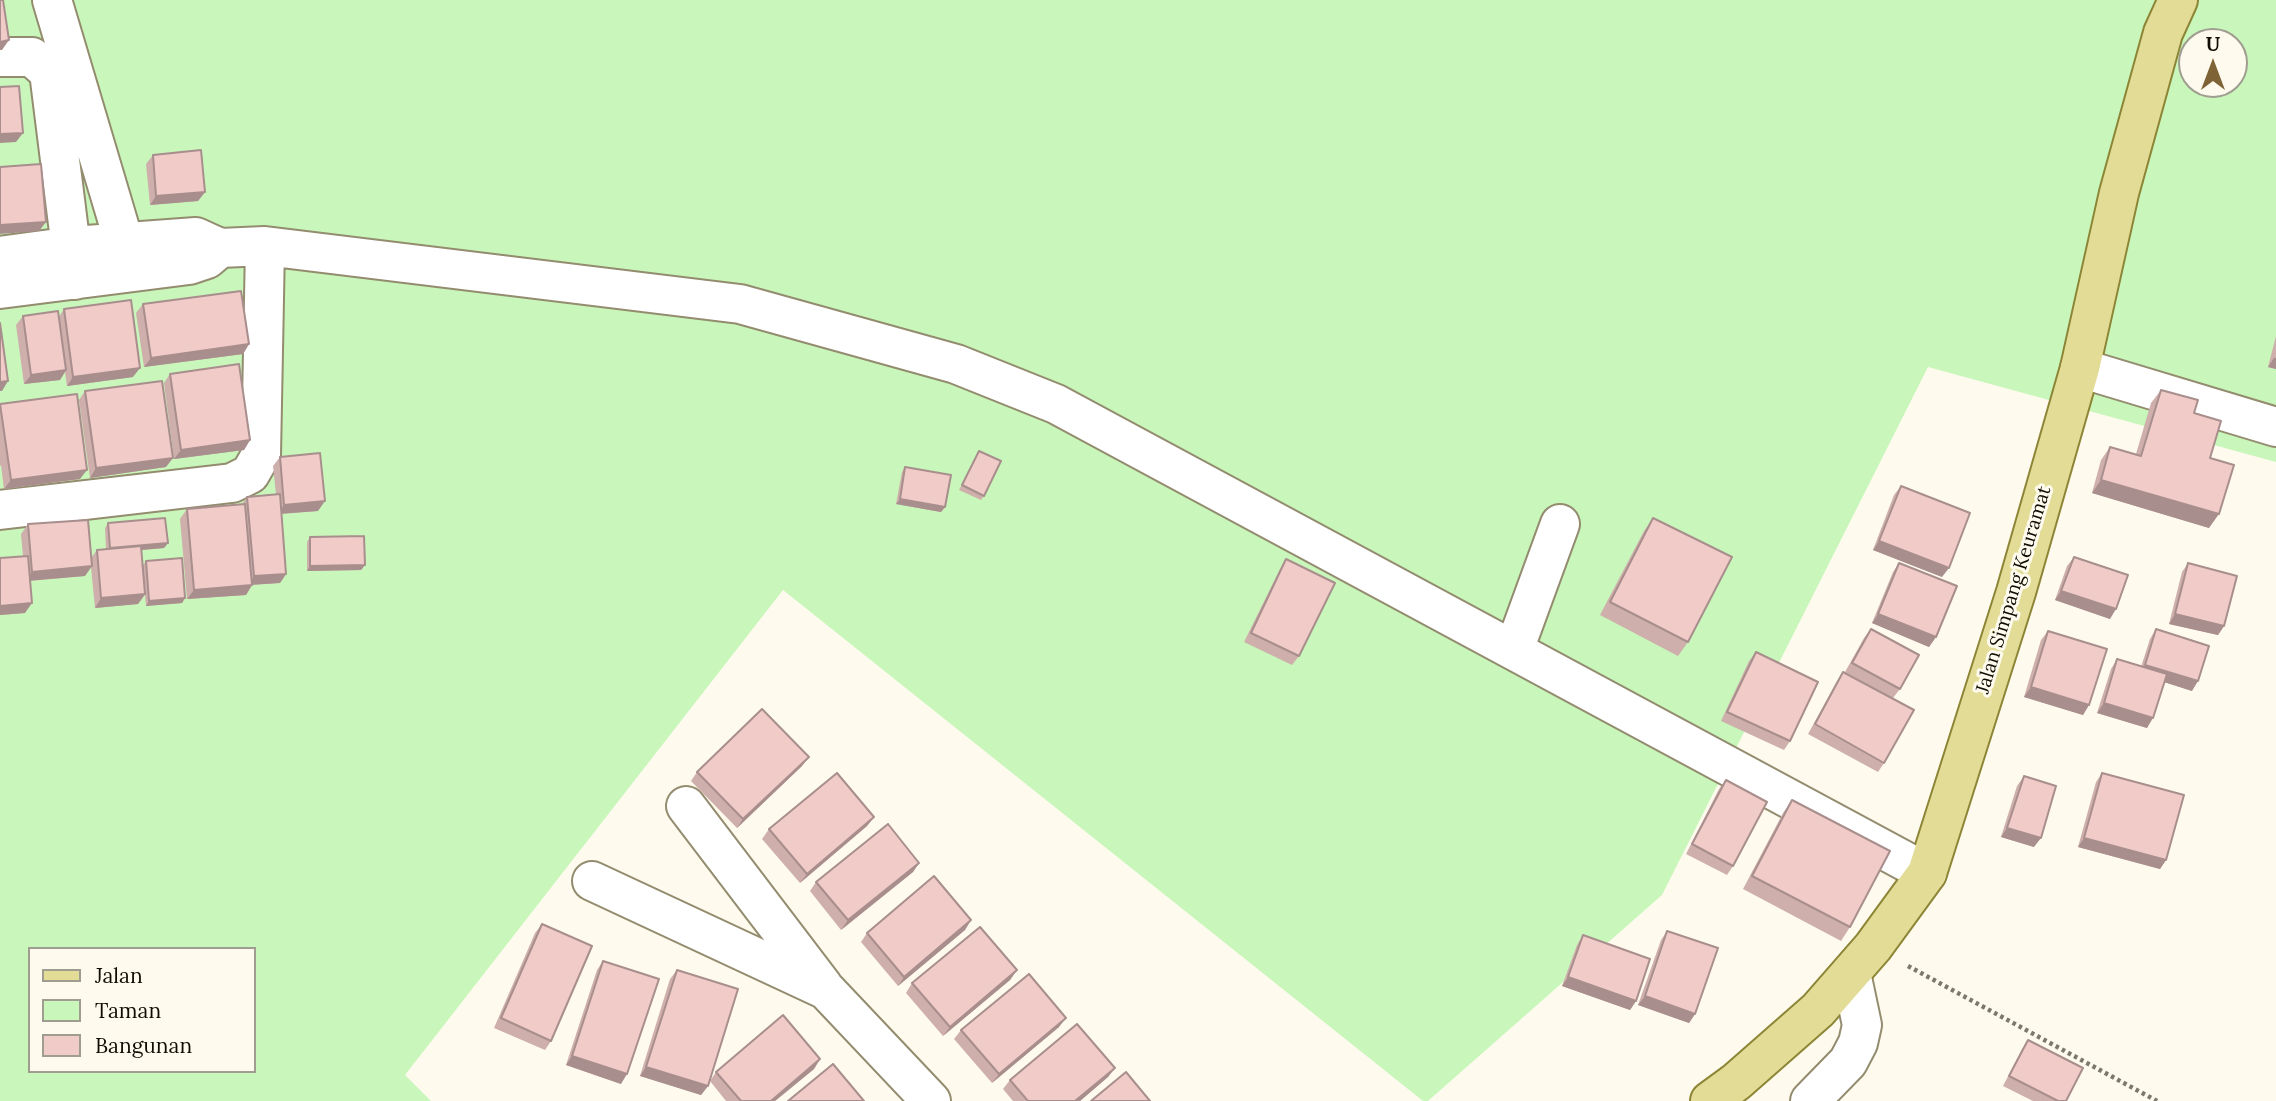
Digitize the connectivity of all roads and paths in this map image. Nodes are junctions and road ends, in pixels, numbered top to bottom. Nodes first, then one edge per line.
1 (52, 0) edge
2 (2178, 0) edge
3 (0, 57) edge
4 (124, 242) junction
5 (265, 246) junction
6 (220, 248) junction
7 (0, 256) edge
8 (74, 263) junction
9 (0, 289) edge
10 (2080, 368) junction
11 (2276, 427) edge
12 (0, 510) edge
13 (1560, 524) dead end
14 (1514, 650) junction
15 (686, 806) dead end
16 (1927, 873) junction
17 (592, 881) dead end
18 (1862, 960) junction
19 (826, 990) junction
20 (931, 1101) edge
21 (1710, 1101) edge
22 (1810, 1101) edge
23 (2157, 1101) edge

1 - 4 street
2 - 10 main road, Jalan Simpang Keuramat
3 - 8 street
4 - 6 street
4 - 8 street
5 - 6 street
5 - 12 street
5 - 14 street
6 - 8 street
7 - 8 street
8 - 9 street
10 - 11 street
10 - 16 main road, Jalan Simpang Keuramat
13 - 14 street
14 - 16 street
15 - 19 street
16 - 18 main road, Jalan Simpang Keuramat
17 - 19 street
18 - 21 main road, Jalan Simpang Keuramat
18 - 22 street
18 - 23 path
19 - 20 street

